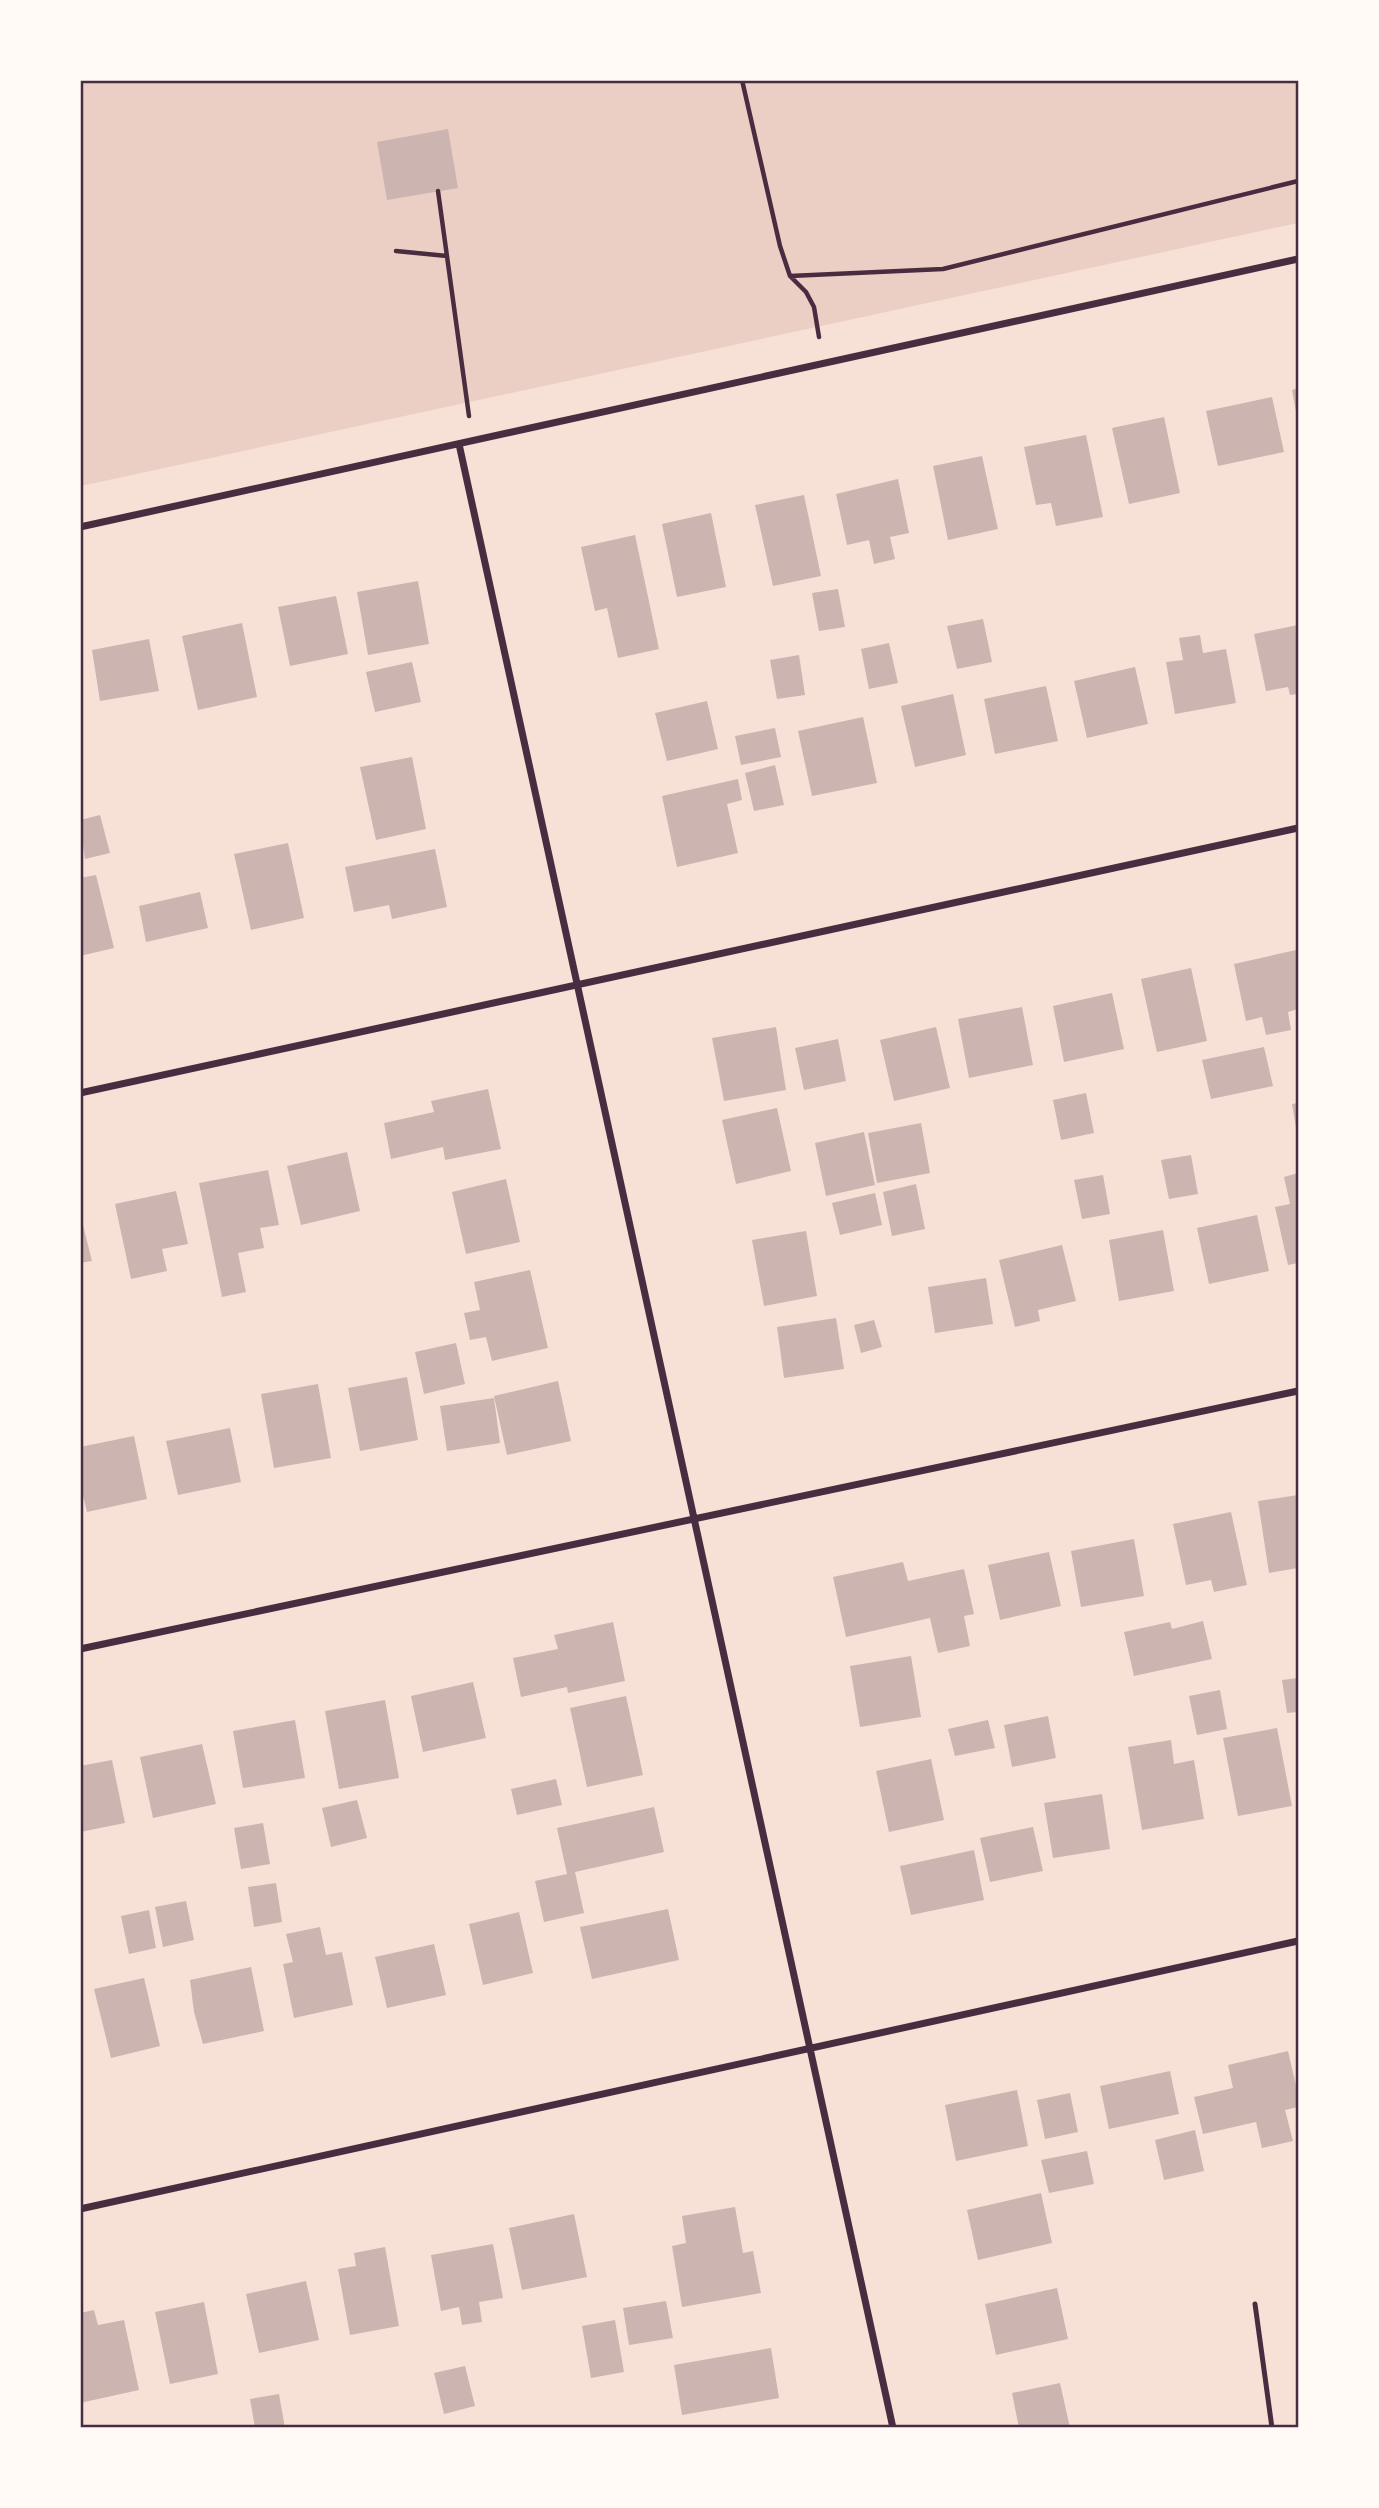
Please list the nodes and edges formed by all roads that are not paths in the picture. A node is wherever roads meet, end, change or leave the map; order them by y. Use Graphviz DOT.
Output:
graph roads {
  1 [pos="1298,259"];
  2 [pos="460,444"];
  3 [pos="80,527"];
  4 [pos="1298,828"];
  5 [pos="578,983"];
  6 [pos="80,1093"];
  7 [pos="1298,1391"];
  8 [pos="694,1520"];
  9 [pos="80,1649"];
  10 [pos="1298,1941"];
  11 [pos="810,2046"];
  12 [pos="80,2209"];
  13 [pos="1255,2304"];
  14 [pos="893,2427"];
  15 [pos="1272,2427"];
  1 -- 2 [label="street"];
  2 -- 3 [label="street"];
  2 -- 5 [label="street"];
  4 -- 5 [label="street"];
  5 -- 6 [label="street"];
  5 -- 8 [label="street"];
  7 -- 8 [label="street"];
  8 -- 9 [label="street"];
  8 -- 11 [label="street"];
  10 -- 11 [label="street"];
  11 -- 12 [label="street"];
  11 -- 14 [label="street"];
  13 -- 15 [label="lane"];
}
